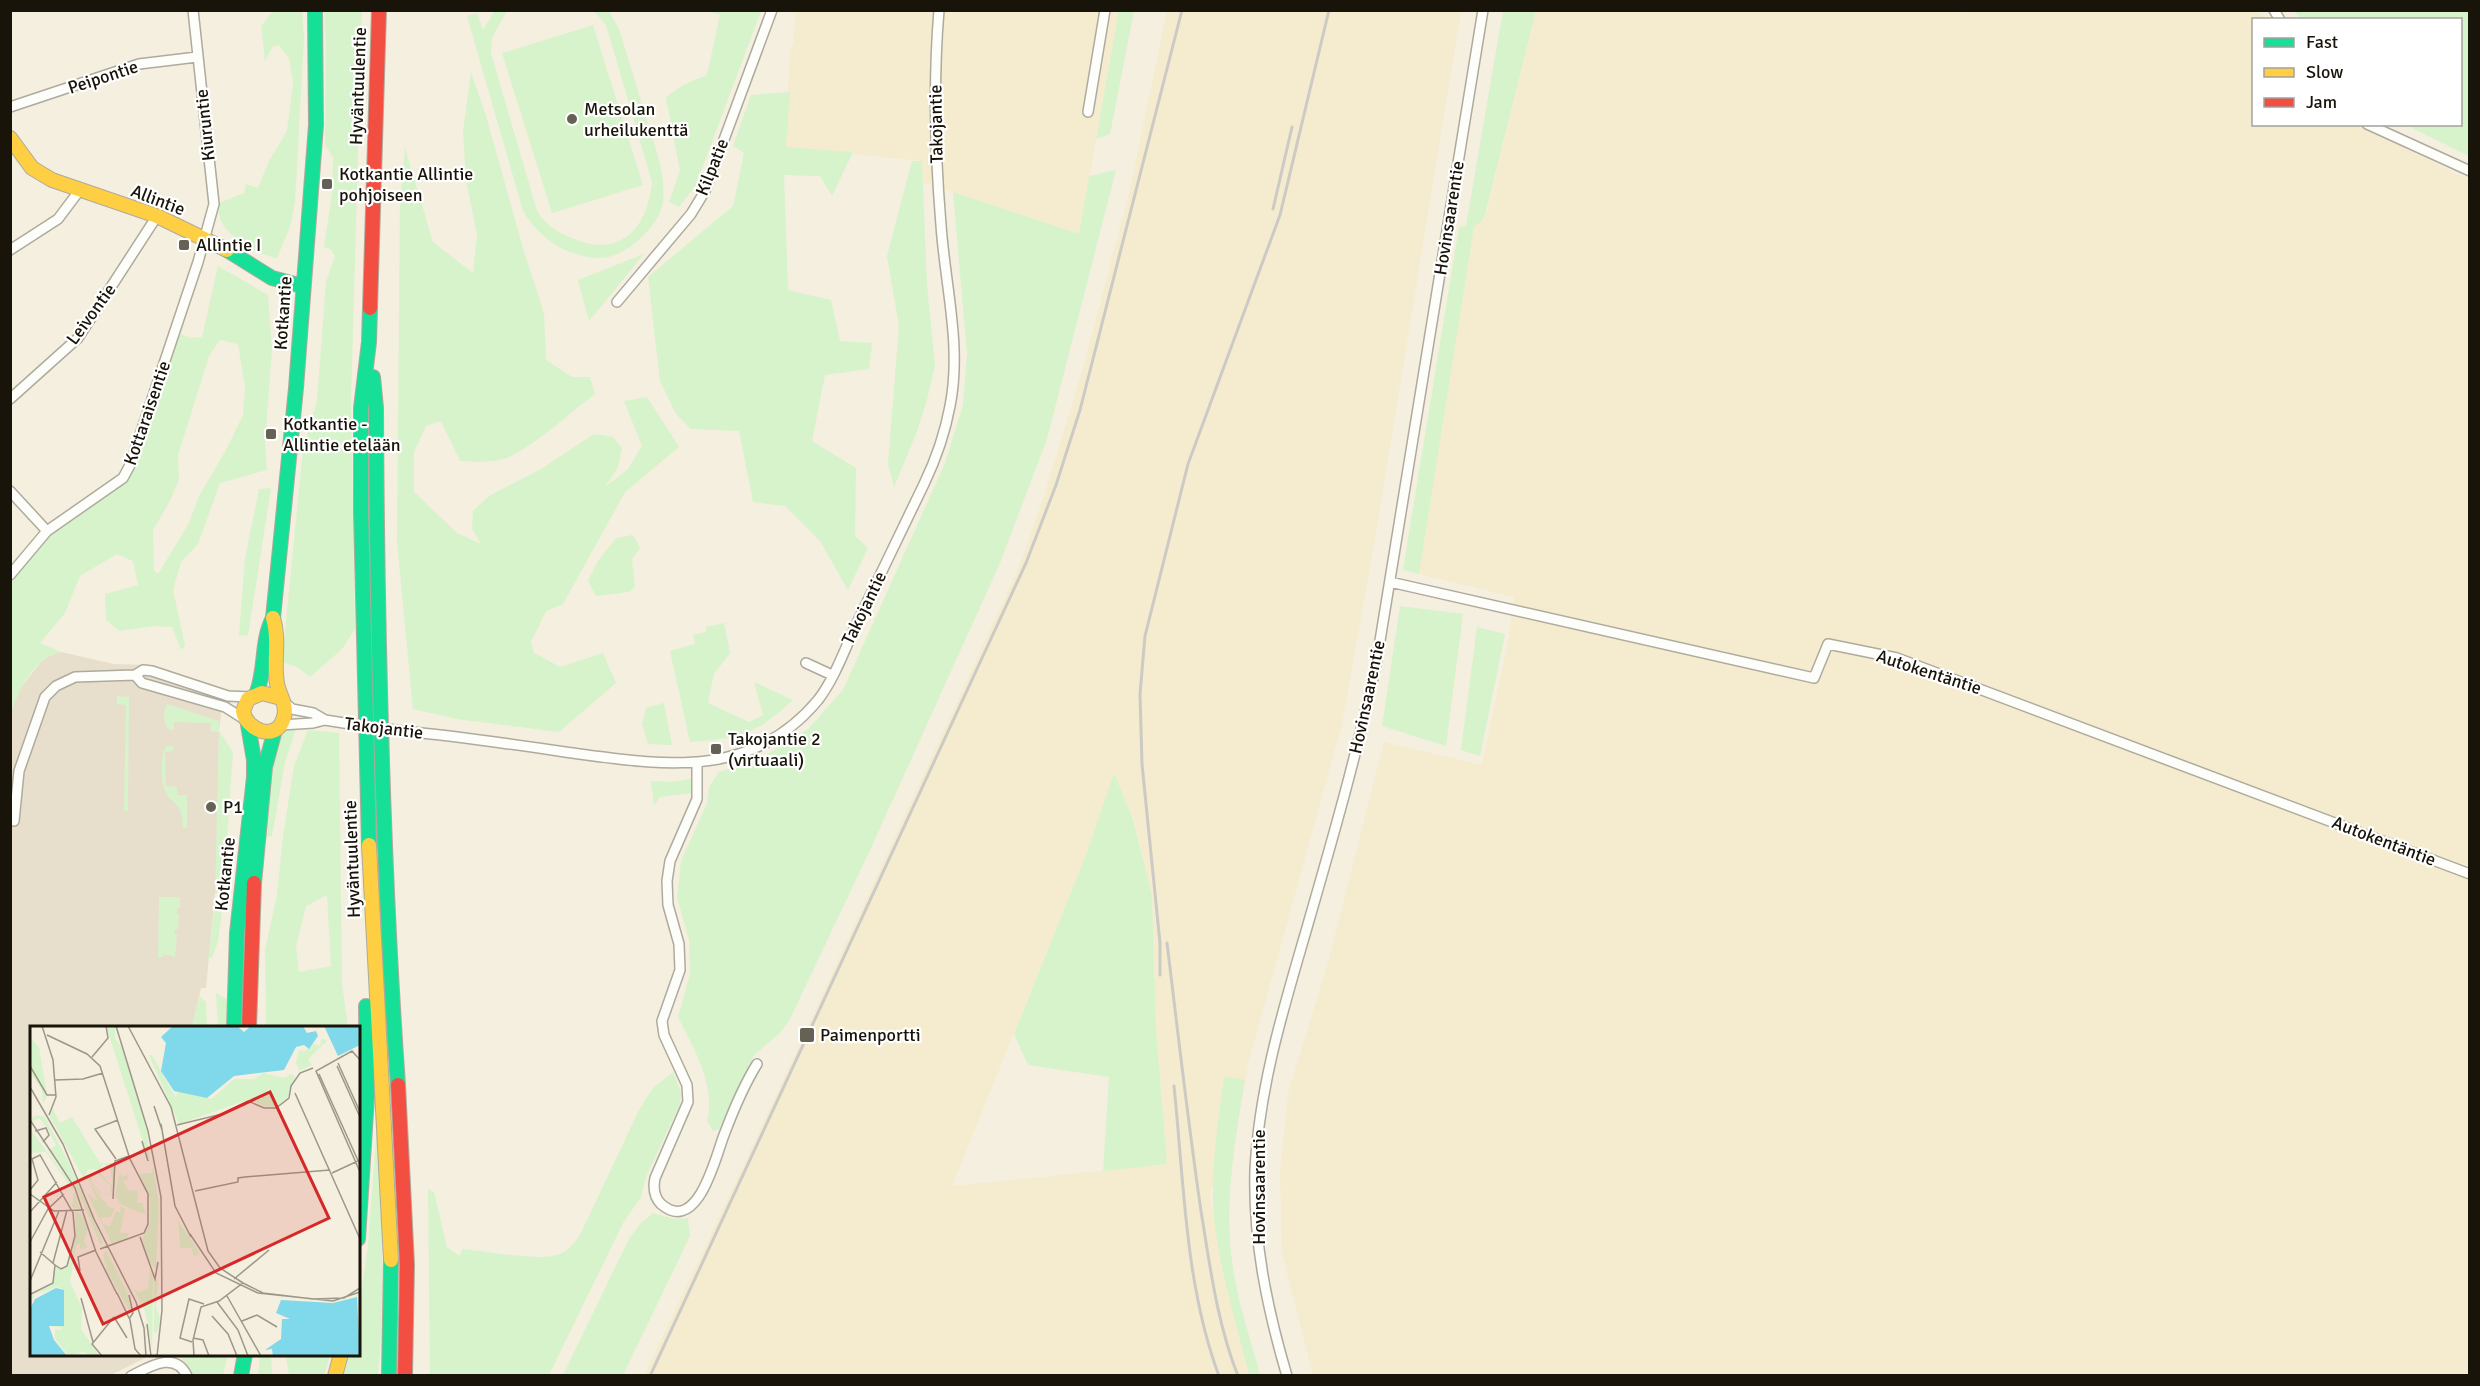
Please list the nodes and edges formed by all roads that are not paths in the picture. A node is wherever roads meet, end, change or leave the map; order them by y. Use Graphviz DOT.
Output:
graph roads {
  1 [pos="193,10"];
  2 [pos="315,10"];
  3 [pos="379,10"];
  4 [pos="772,10"];
  5 [pos="939,10"];
  6 [pos="1105,10"];
  7 [pos="1483,10"];
  8 [pos="197,57"];
  9 [pos="10,107"];
  10 [pos="1088,112"];
  11 [pos="2371,126"];
  12 [pos="10,138"];
  13 [pos="2469,171"];
  14 [pos="79,191"];
  15 [pos="157,216"];
  16 [pos="205,238"];
  17 [pos="10,250"];
  18 [pos="302,286"];
  19 [pos="617,302"];
  20 [pos="369,342"];
  21 [pos="10,399"];
  22 [pos="10,491"];
  23 [pos="47,531"];
  24 [pos="10,575"];
  25 [pos="1390,582"];
  26 [pos="273,618"];
  27 [pos="806,663"];
  28 [pos="135,675"];
  29 [pos="832,675"];
  30 [pos="253,694"];
  31 [pos="282,700"];
  32 [pos="325,720"];
  33 [pos="246,722"];
  34 [pos="278,727"];
  35 [pos="697,763"];
  36 [pos="14,821"];
  37 [pos="2469,874"];
  38 [pos="370,878"];
  39 [pos="234,1026"];
  40 [pos="249,1026"];
  41 [pos="757,1064"];
  42 [pos="360,1207"];
  43 [pos="405,1223"];
  44 [pos="245,1356"];
  45 [pos="253,1356"];
  46 [pos="340,1356"];
  47 [pos="133,1375"];
  48 [pos="187,1376"];
  49 [pos="241,1376"];
  50 [pos="251,1376"];
  51 [pos="335,1376"];
  52 [pos="390,1376"];
  53 [pos="405,1376"];
  54 [pos="417,1376"];
  55 [pos="1287,1376"];
  1 -- 8 [label="street, Kiuruntie"];
  2 -- 18 [label="main road, Kotkantie"];
  3 -- 20 [label="main road, Hyväntuulentie"];
  4 -- 19 [label="street, Kilpatie"];
  5 -- 29 [label="street, Takojantie"];
  6 -- 10 [label="street"];
  7 -- 25 [label="street, Hovinsaarentie"];
  8 -- 9 [label="street, Peipontie"];
  8 -- 16 [label="street, Kiuruntie"];
  11 -- 13 [label="street"];
  12 -- 14 [label="main road, Allintie"];
  14 -- 15 [label="main road, Allintie"];
  14 -- 17 [label="street"];
  15 -- 16 [label="main road, Allintie"];
  15 -- 21 [label="street, Leivontie"];
  16 -- 18 [label="main road, Allintie"];
  16 -- 23 [label="street, Kottaraisentie"];
  18 -- 26 [label="main road, Kotkantie"];
  20 -- 38 [label="main road, Hyväntuulentie"];
  20 -- 43 [label="main road, Hyväntuulentie"];
  22 -- 23 [label="street"];
  23 -- 24 [label="street, Kottaraisentie"];
  25 -- 37 [label="street, Autokentäntie"];
  25 -- 55 [label="street, Hovinsaarentie"];
  26 -- 30 [label="main road, Kotkantie"];
  26 -- 31 [label="main road, Kotkantie"];
  27 -- 29 [label="street"];
  28 -- 30 [label="street"];
  28 -- 33 [label="street"];
  28 -- 36 [label="street"];
  29 -- 35 [label="street, Takojantie"];
  30 -- 31 [label="main road"];
  30 -- 33 [label="main road"];
  31 -- 32 [label="street, Takojantie"];
  31 -- 34 [label="main road"];
  32 -- 34 [label="street, Takojantie"];
  32 -- 35 [label="street, Takojantie, bridge"];
  33 -- 34 [label="main road"];
  33 -- 39 [label="main road, Kotkantie"];
  34 -- 40 [label="main road, Kotkantie"];
  35 -- 41 [label="street"];
  38 -- 42 [label="main road"];
  38 -- 52 [label="main road, Hyväntuulentie"];
  43 -- 53 [label="main road, Hyväntuulentie"];
  43 -- 54 [label="main road"];
  44 -- 49 [label="main road"];
  45 -- 50 [label="main road"];
  46 -- 51 [label="main road"];
  47 -- 48 [label="street"];
}
